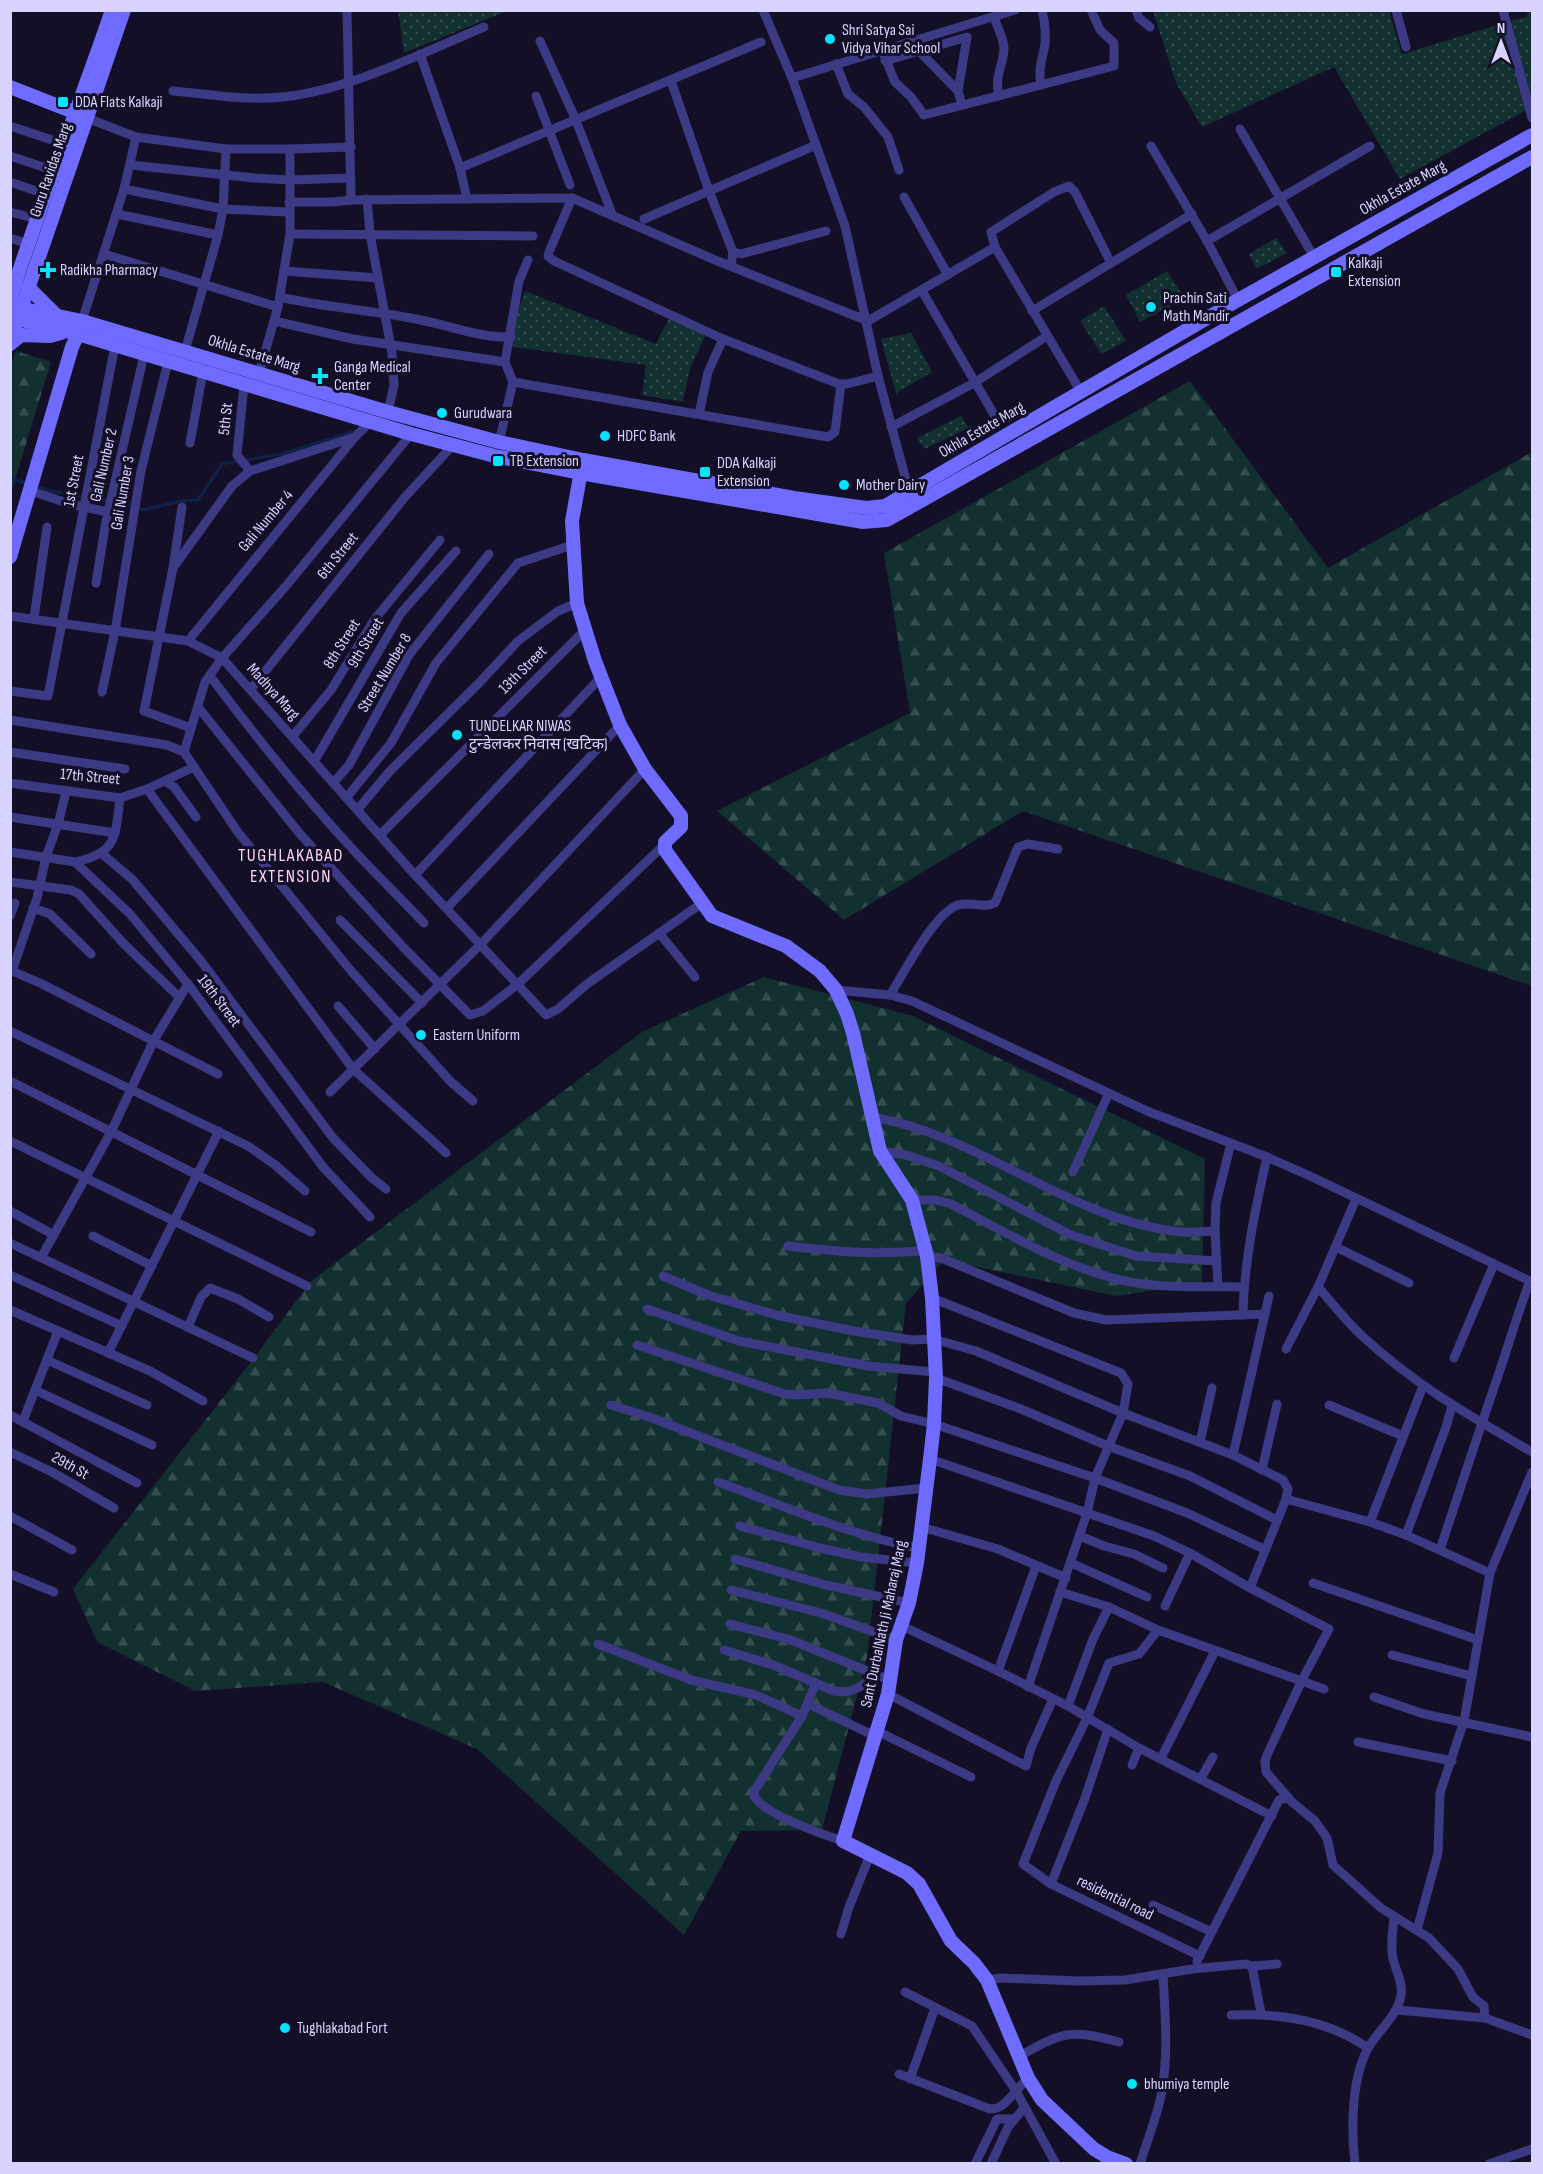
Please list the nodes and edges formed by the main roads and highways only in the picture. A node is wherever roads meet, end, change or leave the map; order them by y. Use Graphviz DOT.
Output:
graph roads {
  1 [pos="112,10"];
  2 [pos="124,10"];
  3 [pos="10,87"];
  4 [pos="82,116"];
  5 [pos="1533,135"];
  6 [pos="1533,157"];
  7 [pos="15,270"];
  8 [pos="28,287"];
  9 [pos="14,310"];
  10 [pos="55,314"];
  11 [pos="80,328"];
  12 [pos="63,332"];
  13 [pos="10,342"];
  14 [pos="582,467"];
  15 [pos="911,498"];
  16 [pos="10,557"];
  17 [pos="1126,2163"];
  1 -- 4 [label="main road, Guru Ravidas Marg"];
  2 -- 4 [label="main road, Guru Ravidas Marg"];
  3 -- 4 [label="main road"];
  4 -- 7 [label="main road, Guru Ravidas Marg"];
  4 -- 8 [label="main road, Guru Ravidas Marg"];
  5 -- 15 [label="main road, Okhla Estate Marg"];
  6 -- 15 [label="main road, Okhla Estate Marg"];
  7 -- 9 [label="main road, Guru Ravidas Marg"];
  8 -- 9 [label="main road, Guru Ravidas Marg"];
  8 -- 10 [label="main road"];
  9 -- 10 [label="main road, Okhla Estate Marg"];
  9 -- 12 [label="main road, Okhla Estate Marg"];
  9 -- 13 [label="main road, Guru Ravidas Marg"];
  10 -- 11 [label="main road, Okhla Estate Marg"];
  11 -- 12 [label="main road, Okhla Estate Marg"];
  11 -- 14 [label="main road, Okhla Estate Marg"];
  11 -- 14 [label="main road, Okhla Estate Marg"];
  11 -- 16 [label="main road"];
  12 -- 13 [label="main road"];
  14 -- 15 [label="main road, Okhla Estate Marg"];
  14 -- 17 [label="main road, Sant DurbalNath Ji Maharaj Marg"];
}
